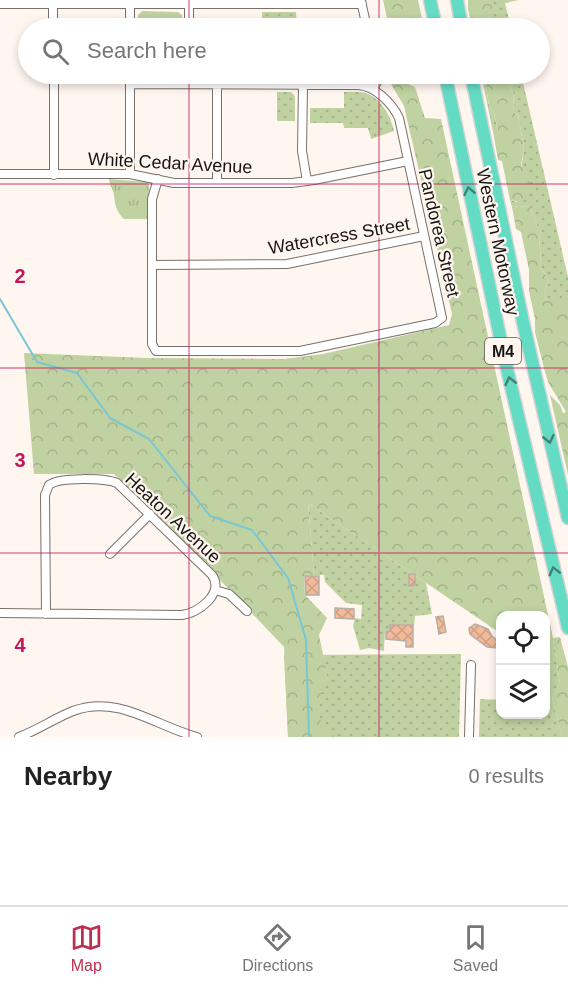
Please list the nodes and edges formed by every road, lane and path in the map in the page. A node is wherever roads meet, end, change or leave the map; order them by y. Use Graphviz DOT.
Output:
graph roads {
  1 [pos="430,0"];
  2 [pos="457,0"];
  3 [pos="53,2"];
  4 [pos="162,2"];
  5 [pos="362,2"];
  6 [pos="0,4"];
  7 [pos="130,4"];
  8 [pos="189,4"];
  9 [pos="53,18"];
  10 [pos="130,18"];
  11 [pos="189,18"];
  12 [pos="365,18"];
  13 [pos="434,18"];
  14 [pos="460,18"];
  15 [pos="54,84"];
  16 [pos="130,84"];
  17 [pos="189,84"];
  18 [pos="376,84"];
  19 [pos="447,84"];
  20 [pos="473,84"];
  21 [pos="217,85"];
  22 [pos="303,85"];
  23 [pos="373,89"];
  24 [pos="408,161"];
  25 [pos="0,174"];
  26 [pos="130,174"];
  27 [pos="54,175"];
  28 [pos="158,179"];
  29 [pos="307,181"];
  30 [pos="217,183"];
  31 [pos="424,236"];
  32 [pos="152,265"];
  33 [pos="150,514"];
  34 [pos="568,518"];
  35 [pos="110,554"];
  36 [pos="215,590"];
  37 [pos="247,611"];
  38 [pos="0,613"];
  39 [pos="46,614"];
  40 [pos="568,628"];
  41 [pos="471,664"];
  42 [pos="19,737"];
  43 [pos="197,737"];
  44 [pos="469,737"];
  1 -- 13 [label="highway"];
  2 -- 14 [label="highway"];
  3 -- 6 [label="street"];
  3 -- 7 [label="street"];
  3 -- 9 [label="street"];
  4 -- 7 [label="street"];
  4 -- 8 [label="street"];
  5 -- 8 [label="street"];
  5 -- 12 [label="street"];
  7 -- 10 [label="street"];
  8 -- 11 [label="street"];
  15 -- 27 [label="street"];
  16 -- 17 [label="street"];
  16 -- 26 [label="street"];
  17 -- 21 [label="street"];
  18 -- 23 [label="street"];
  40 -- 19 [label="highway, Western Motorway / M4, one-way"];
  20 -- 34 [label="highway, Western Motorway / M4, one-way"];
  21 -- 22 [label="street"];
  21 -- 30 [label="street"];
  22 -- 23 [label="street"];
  22 -- 29 [label="street"];
  23 -- 24 [label="street, Pandorea Street"];
  24 -- 29 [label="street, White Cedar Avenue"];
  24 -- 31 [label="street, Pandorea Street"];
  25 -- 27 [label="street, White Cedar Avenue"];
  26 -- 27 [label="street, White Cedar Avenue"];
  26 -- 28 [label="street, White Cedar Avenue"];
  28 -- 30 [label="street, White Cedar Avenue"];
  28 -- 32 [label="street, Pandorea Street"];
  29 -- 30 [label="street, White Cedar Avenue"];
  31 -- 32 [label="street, Watercress Street"];
  31 -- 32 [label="street, Pandorea Street"];
  33 -- 35 [label="street"];
  33 -- 36 [label="street, Heaton Avenue"];
  33 -- 39 [label="street, Heaton Avenue"];
  36 -- 37 [label="street, Heaton Avenue"];
  36 -- 39 [label="street, Heaton Avenue"];
  38 -- 39 [label="street, Heaton Avenue"];
  41 -- 44 [label="street"];
  42 -- 43 [label="street"];
}
